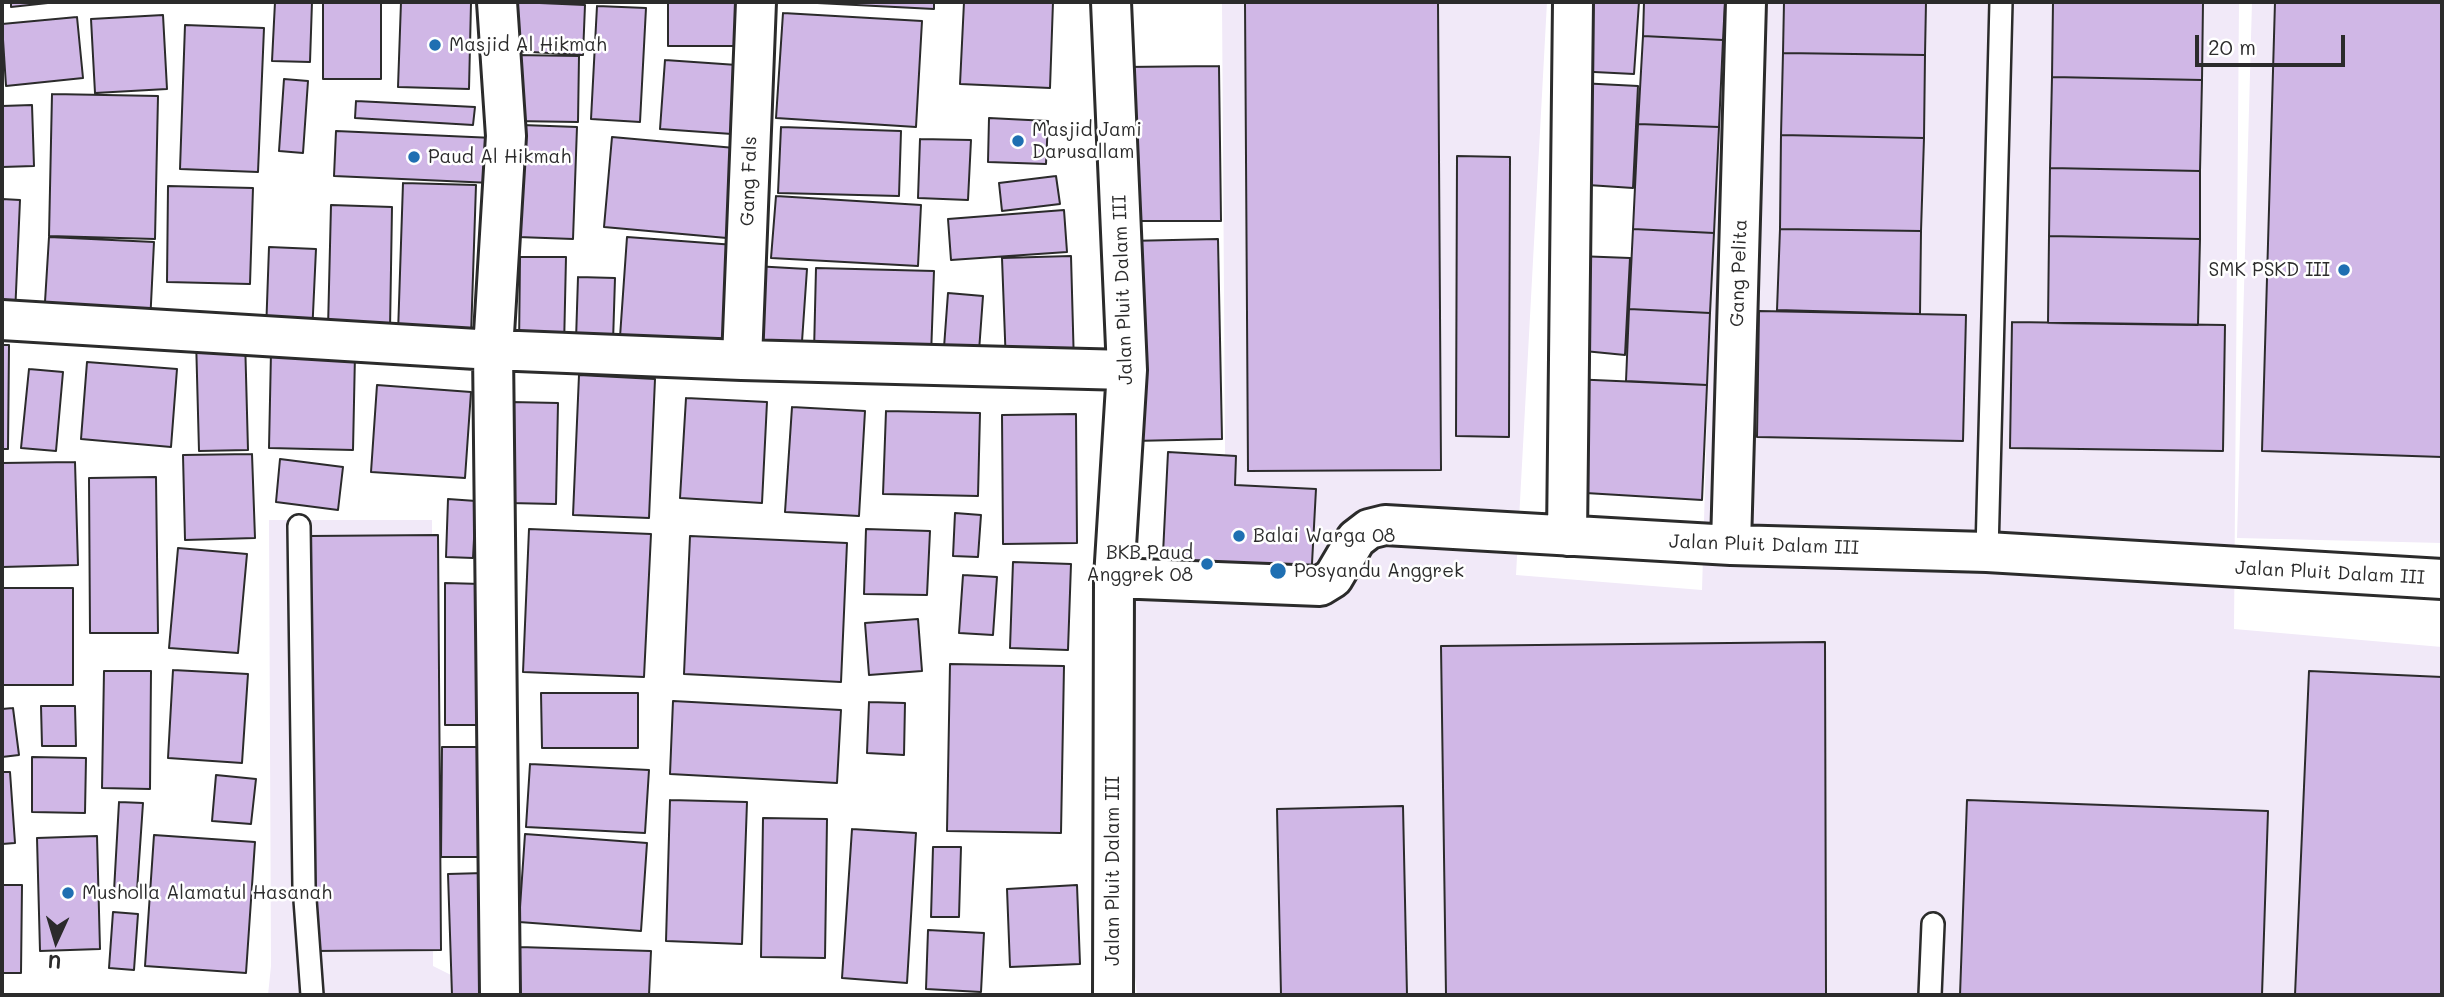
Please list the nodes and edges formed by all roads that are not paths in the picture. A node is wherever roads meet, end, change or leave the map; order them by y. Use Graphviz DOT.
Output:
graph roads {
  1 [pos="497,2"];
  2 [pos="756,2"];
  3 [pos="1111,2"];
  4 [pos="1573,2"];
  5 [pos="1746,2"];
  6 [pos="2001,2"];
  7 [pos="2,320"];
  8 [pos="493,350"];
  9 [pos="742,360"];
  10 [pos="1128,370"];
  11 [pos="299,526"];
  12 [pos="1567,536"];
  13 [pos="1731,545"];
  14 [pos="1987,552"];
  15 [pos="1114,579"];
  16 [pos="2442,579"];
  17 [pos="1933,924"];
  18 [pos="312,995"];
  19 [pos="500,995"];
  20 [pos="1113,995"];
  21 [pos="1930,995"];
  1 -- 8 [label="street"];
  2 -- 9 [label="street, Gang Fals"];
  3 -- 10 [label="street, Jalan Pluit Dalam III"];
  4 -- 12 [label="street"];
  5 -- 13 [label="street, Gang Pelita"];
  6 -- 14 [label="lane"];
  7 -- 8 [label="street"];
  8 -- 9 [label="street"];
  8 -- 19 [label="street"];
  9 -- 10 [label="street"];
  10 -- 15 [label="street, Jalan Pluit Dalam III"];
  11 -- 18 [label="lane"];
  12 -- 13 [label="street, Jalan Pluit Dalam III"];
  12 -- 15 [label="street, Jalan Pluit Dalam III"];
  13 -- 14 [label="street, Jalan Pluit Dalam III"];
  14 -- 16 [label="street, Jalan Pluit Dalam III"];
  15 -- 20 [label="street, Jalan Pluit Dalam III"];
  17 -- 21 [label="lane"];
}
